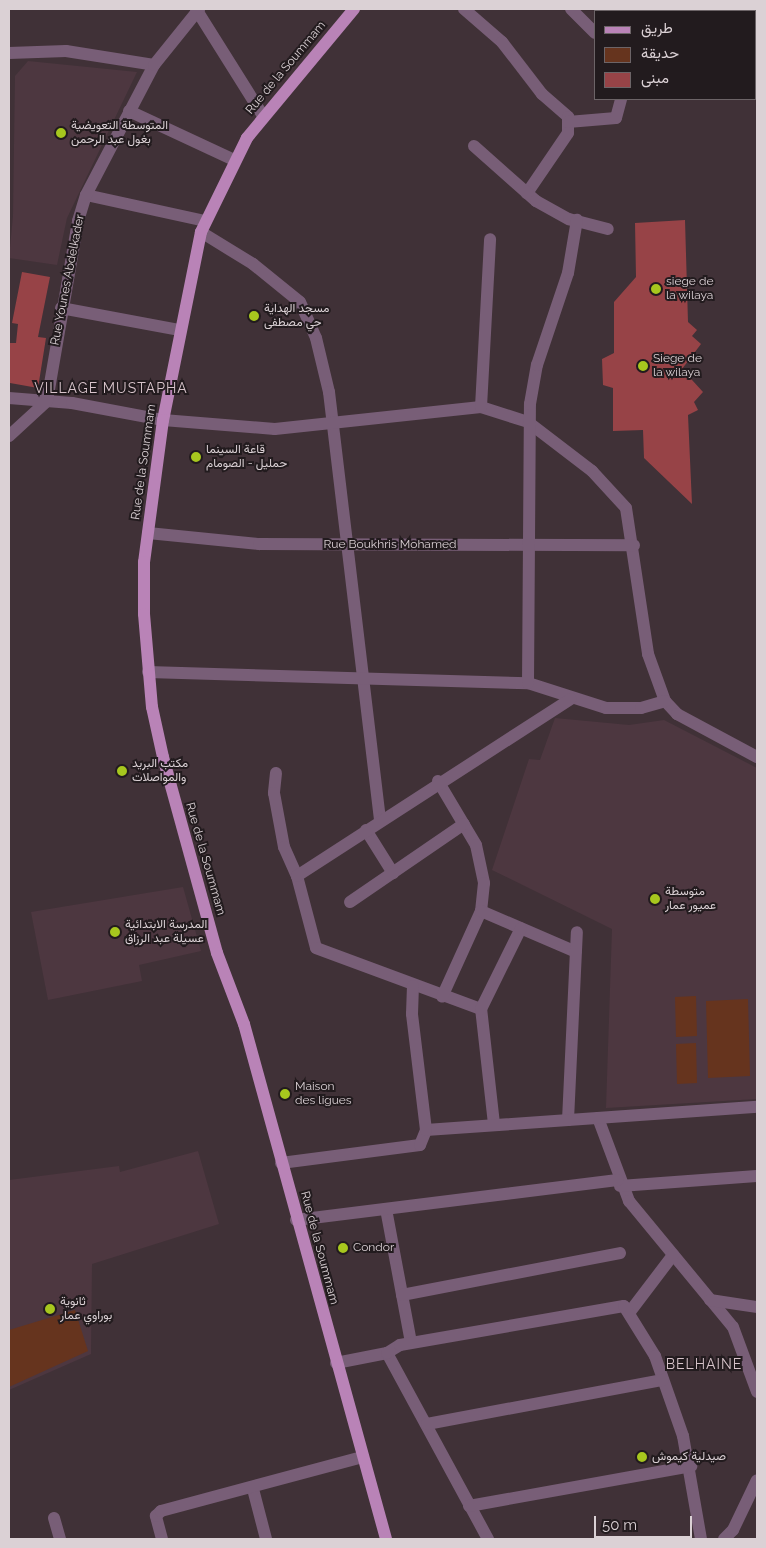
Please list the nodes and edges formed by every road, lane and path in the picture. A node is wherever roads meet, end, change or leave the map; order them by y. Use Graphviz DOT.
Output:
graph roads {
  1 [pos="354,9"];
  2 [pos="464,9"];
  3 [pos="570,9"];
  4 [pos="198,10"];
  5 [pos="594,32"];
  6 [pos="9,53"];
  7 [pos="154,65"];
  8 [pos="621,100"];
  9 [pos="129,111"];
  10 [pos="263,116"];
  11 [pos="568,122"];
  12 [pos="474,146"];
  13 [pos="234,160"];
  14 [pos="527,193"];
  15 [pos="86,195"];
  16 [pos="577,220"];
  17 [pos="203,226"];
  18 [pos="608,229"];
  19 [pos="490,239"];
  20 [pos="61,308"];
  21 [pos="180,330"];
  22 [pos="9,398"];
  23 [pos="47,401"];
  24 [pos="481,407"];
  25 [pos="163,420"];
  26 [pos="528,422"];
  27 [pos="332,426"];
  28 [pos="9,436"];
  29 [pos="148,533"];
  30 [pos="348,545"];
  31 [pos="527,545"];
  32 [pos="634,545"];
  33 [pos="148,672"];
  34 [pos="363,678"];
  35 [pos="528,683"];
  36 [pos="571,699"];
  37 [pos="665,701"];
  38 [pos="757,757"];
  39 [pos="276,773"];
  40 [pos="438,781"];
  41 [pos="380,820"];
  42 [pos="464,824"];
  43 [pos="366,830"];
  44 [pos="393,873"];
  45 [pos="297,876"];
  46 [pos="350,902"];
  47 [pos="480,911"];
  48 [pos="521,928"];
  49 [pos="577,932"];
  50 [pos="576,952"];
  51 [pos="413,986"];
  52 [pos="442,997"];
  53 [pos="481,1009"];
  54 [pos="757,1107"];
  55 [pos="598,1118"];
  56 [pos="568,1120"];
  57 [pos="494,1124"];
  58 [pos="426,1130"];
  59 [pos="281,1163"];
  60 [pos="757,1176"];
  61 [pos="620,1183"];
  62 [pos="386,1208"];
  63 [pos="296,1220"];
  64 [pos="620,1253"];
  65 [pos="673,1255"];
  66 [pos="402,1295"];
  67 [pos="710,1300"];
  68 [pos="757,1308"];
  69 [pos="629,1313"];
  70 [pos="411,1343"];
  71 [pos="387,1353"];
  72 [pos="336,1362"];
  73 [pos="663,1380"];
  74 [pos="757,1392"];
  75 [pos="427,1424"];
  76 [pos="363,1457"];
  77 [pos="691,1466"];
  78 [pos="757,1480"];
  79 [pos="253,1489"];
  80 [pos="470,1506"];
  81 [pos="54,1518"];
  82 [pos="60,1539"];
  83 [pos="162,1539"];
  84 [pos="266,1539"];
  85 [pos="386,1539"];
  86 [pos="488,1539"];
  87 [pos="701,1539"];
  88 [pos="724,1539"];
  1 -- 10 [label="main road, Rue de la Soummam"];
  2 -- 11 [label="street"];
  3 -- 5 [label="street"];
  4 -- 7 [label="street, Rue Younes Abdelkader"];
  4 -- 10 [label="street"];
  6 -- 7 [label="street"];
  7 -- 9 [label="street, Rue Younes Abdelkader"];
  8 -- 11 [label="street"];
  9 -- 13 [label="street"];
  9 -- 15 [label="street, Rue Younes Abdelkader"];
  10 -- 13 [label="main road, Rue de la Soummam"];
  11 -- 14 [label="street"];
  12 -- 14 [label="street"];
  13 -- 17 [label="main road, Rue de la Soummam"];
  14 -- 16 [label="street"];
  15 -- 17 [label="street"];
  15 -- 20 [label="street, Rue Younes Abdelkader"];
  16 -- 18 [label="street"];
  16 -- 26 [label="street"];
  17 -- 21 [label="main road, Rue de la Soummam"];
  17 -- 27 [label="street"];
  19 -- 24 [label="street"];
  20 -- 21 [label="street"];
  20 -- 23 [label="street, Rue Younes Abdelkader"];
  21 -- 25 [label="main road, Rue de la Soummam"];
  22 -- 23 [label="street"];
  23 -- 25 [label="street"];
  23 -- 28 [label="street"];
  24 -- 26 [label="street"];
  24 -- 27 [label="street"];
  25 -- 27 [label="street"];
  25 -- 29 [label="main road, Rue de la Soummam"];
  26 -- 31 [label="street"];
  26 -- 32 [label="street"];
  27 -- 30 [label="street"];
  29 -- 30 [label="street, Rue Boukhris Mohamed"];
  29 -- 33 [label="main road, Rue de la Soummam"];
  30 -- 31 [label="street, Rue Boukhris Mohamed"];
  30 -- 34 [label="street"];
  31 -- 32 [label="street, Rue Boukhris Mohamed"];
  31 -- 35 [label="street"];
  32 -- 37 [label="street"];
  33 -- 34 [label="street"];
  33 -- 59 [label="main road, Rue de la Soummam"];
  34 -- 35 [label="street"];
  34 -- 41 [label="street"];
  35 -- 36 [label="street"];
  36 -- 37 [label="street"];
  36 -- 40 [label="street"];
  37 -- 38 [label="street"];
  39 -- 45 [label="street"];
  40 -- 41 [label="street"];
  40 -- 42 [label="street"];
  41 -- 43 [label="street"];
  42 -- 44 [label="street"];
  42 -- 47 [label="street"];
  43 -- 44 [label="street"];
  43 -- 45 [label="street"];
  44 -- 46 [label="street"];
  45 -- 51 [label="street"];
  47 -- 48 [label="street"];
  47 -- 52 [label="street"];
  48 -- 50 [label="street"];
  48 -- 53 [label="street"];
  49 -- 50 [label="street"];
  50 -- 56 [label="street"];
  51 -- 52 [label="street"];
  51 -- 58 [label="street"];
  52 -- 53 [label="street"];
  53 -- 57 [label="street"];
  54 -- 55 [label="street"];
  55 -- 56 [label="street"];
  55 -- 61 [label="street"];
  56 -- 57 [label="street"];
  57 -- 58 [label="street"];
  58 -- 59 [label="street"];
  59 -- 63 [label="main road, Rue de la Soummam"];
  60 -- 61 [label="street"];
  61 -- 62 [label="street"];
  61 -- 65 [label="street"];
  62 -- 63 [label="street"];
  62 -- 66 [label="street"];
  63 -- 72 [label="main road, Rue de la Soummam"];
  64 -- 66 [label="street"];
  65 -- 67 [label="street"];
  65 -- 69 [label="street"];
  66 -- 70 [label="street"];
  67 -- 68 [label="street"];
  67 -- 74 [label="street"];
  69 -- 70 [label="street"];
  69 -- 73 [label="street"];
  70 -- 71 [label="street"];
  71 -- 72 [label="street"];
  71 -- 75 [label="street"];
  72 -- 76 [label="main road, Rue de la Soummam"];
  73 -- 75 [label="street"];
  73 -- 77 [label="street"];
  75 -- 80 [label="street"];
  76 -- 79 [label="street"];
  76 -- 85 [label="main road, Rue de la Soummam"];
  77 -- 80 [label="street"];
  77 -- 87 [label="street"];
  78 -- 88 [label="street"];
  79 -- 83 [label="street"];
  79 -- 84 [label="street"];
  80 -- 86 [label="street"];
  81 -- 82 [label="street"];
}
